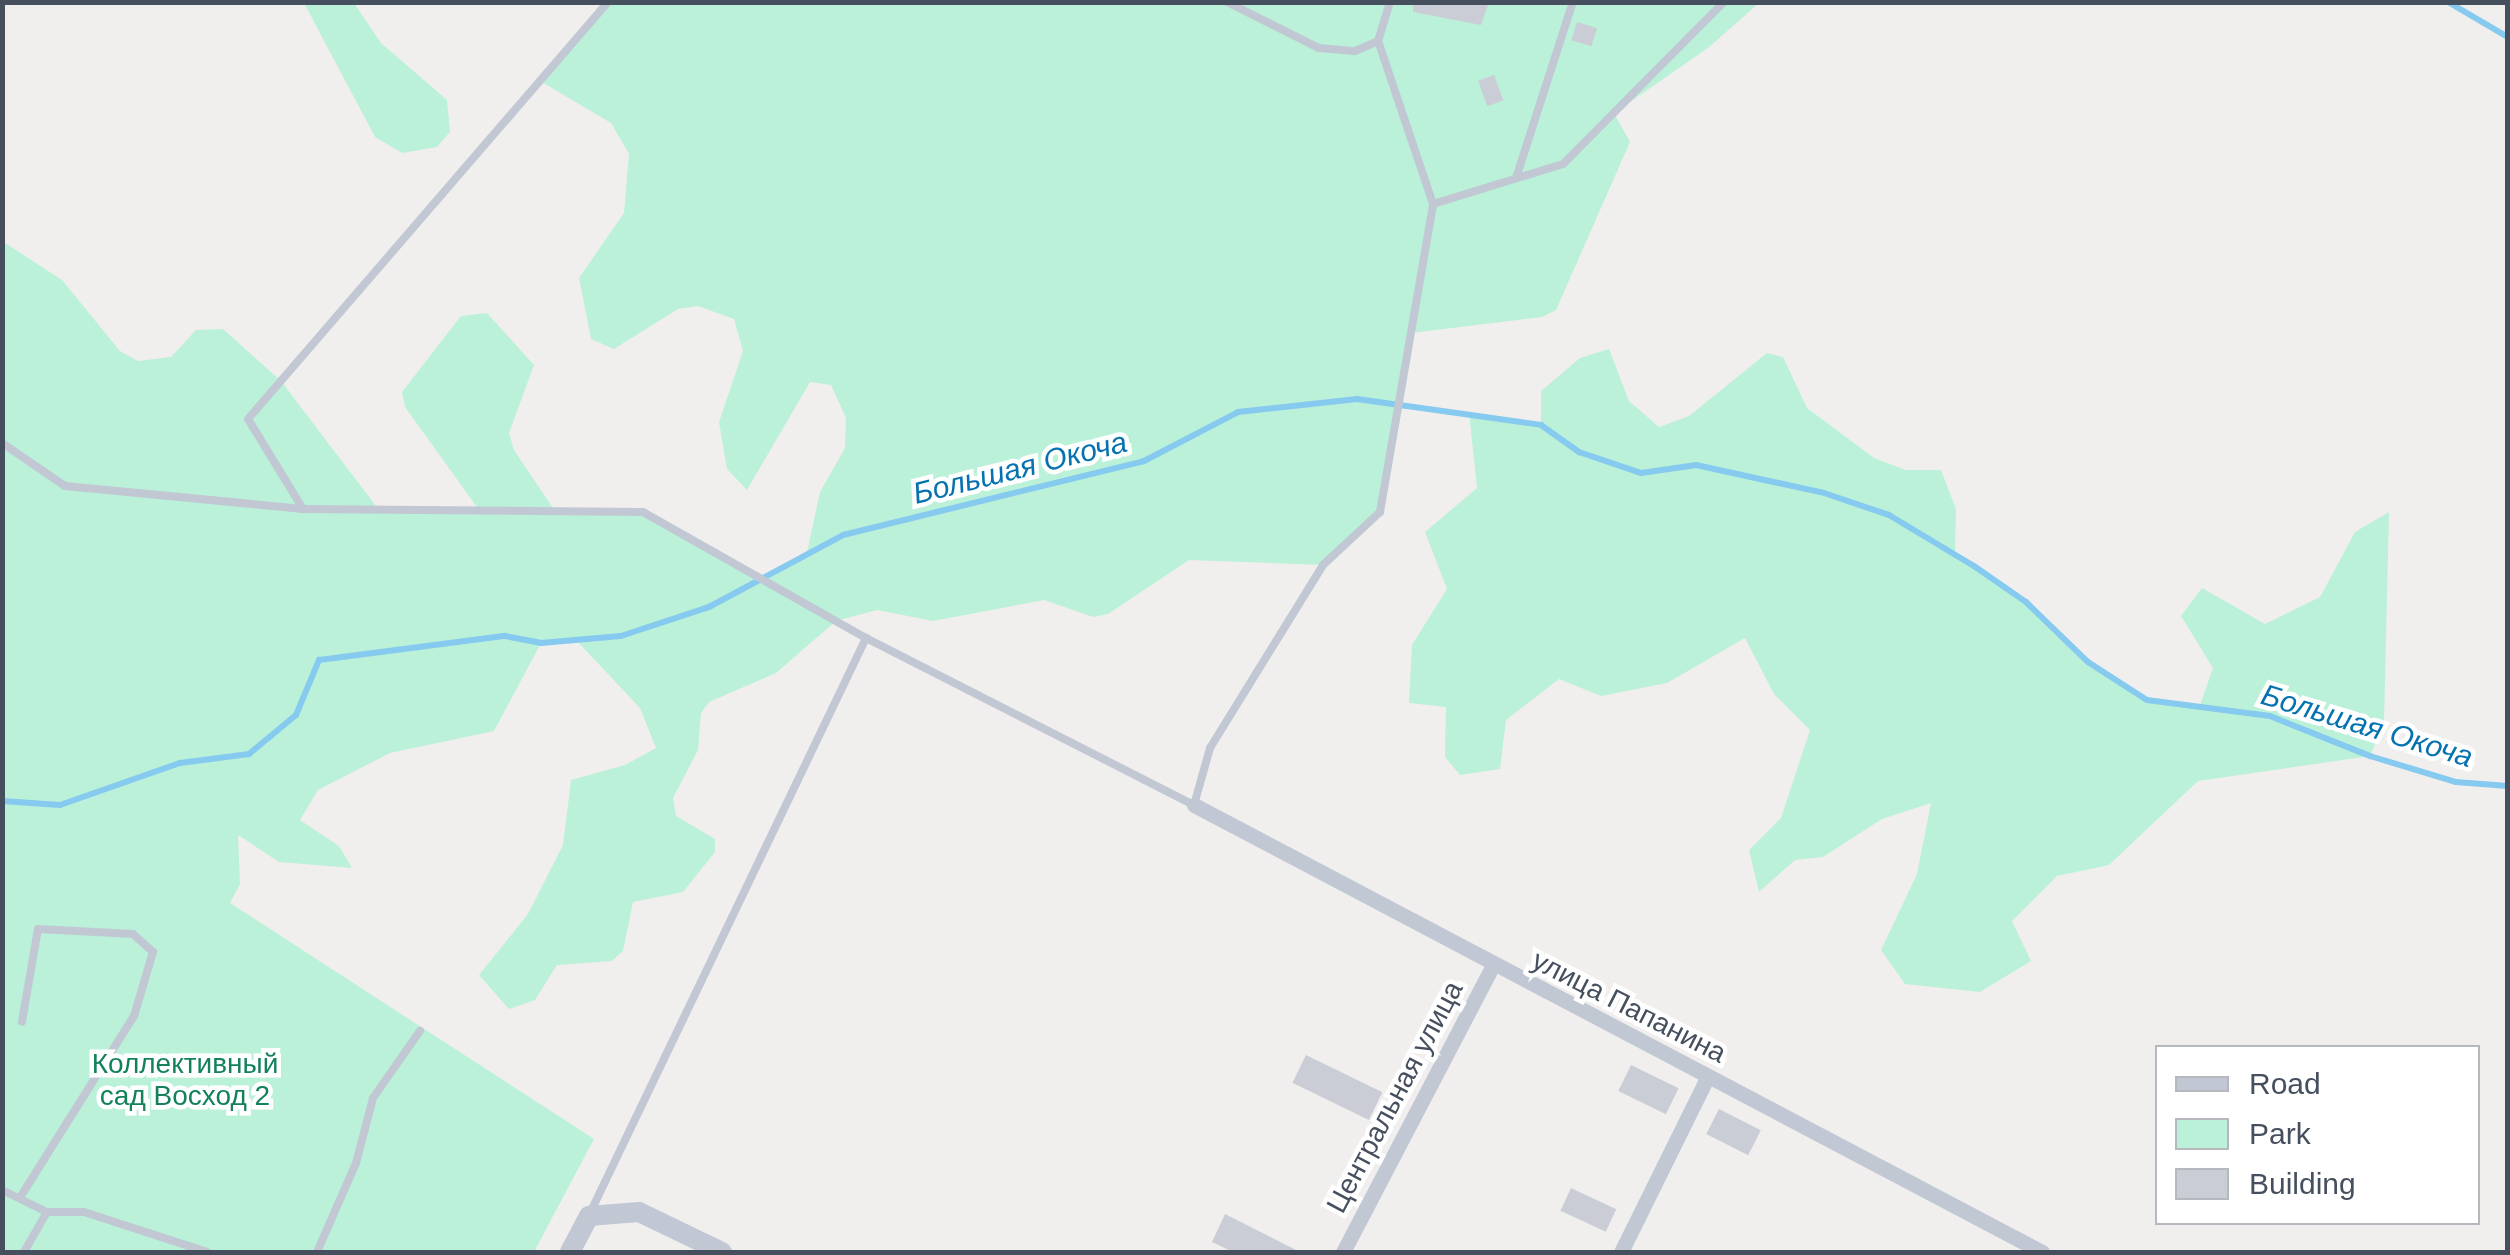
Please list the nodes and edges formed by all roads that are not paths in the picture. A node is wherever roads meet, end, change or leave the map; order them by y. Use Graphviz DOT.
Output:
graph roads {
  1 [pos="608,2"];
  2 [pos="1227,2"];
  3 [pos="1390,2"];
  4 [pos="1573,2"];
  5 [pos="1724,2"];
  6 [pos="1378,41"];
  7 [pos="1516,178"];
  8 [pos="1433,204"];
  9 [pos="2,442"];
  10 [pos="303,510"];
  11 [pos="866,638"];
  12 [pos="1194,805"];
  13 [pos="1493,965"];
  14 [pos="22,1022"];
  15 [pos="420,1031"];
  16 [pos="1708,1076"];
  17 [pos="2,1190"];
  18 [pos="21,1196"];
  19 [pos="47,1212"];
  20 [pos="589,1216"];
  21 [pos="24,1252"];
  22 [pos="207,1252"];
  23 [pos="317,1252"];
  24 [pos="570,1252"];
  25 [pos="722,1252"];
  26 [pos="1342,1252"];
  27 [pos="1621,1252"];
  28 [pos="2042,1252"];
  1 -- 10 [label="lane"];
  2 -- 6 [label="lane"];
  3 -- 6 [label="lane"];
  4 -- 7 [label="lane"];
  5 -- 7 [label="lane"];
  6 -- 8 [label="lane"];
  7 -- 8 [label="lane"];
  8 -- 12 [label="lane"];
  9 -- 10 [label="lane"];
  10 -- 11 [label="lane"];
  11 -- 12 [label="lane"];
  11 -- 20 [label="lane"];
  12 -- 13 [label="street, улица Папанина"];
  13 -- 16 [label="street, улица Папанина"];
  13 -- 26 [label="street, Центральная улица"];
  14 -- 18 [label="lane"];
  15 -- 23 [label="lane"];
  16 -- 27 [label="street"];
  16 -- 28 [label="street, улица Папанина"];
  17 -- 18 [label="lane"];
  18 -- 19 [label="lane"];
  19 -- 21 [label="lane"];
  19 -- 22 [label="lane"];
  20 -- 24 [label="street"];
  20 -- 25 [label="street"];
}
